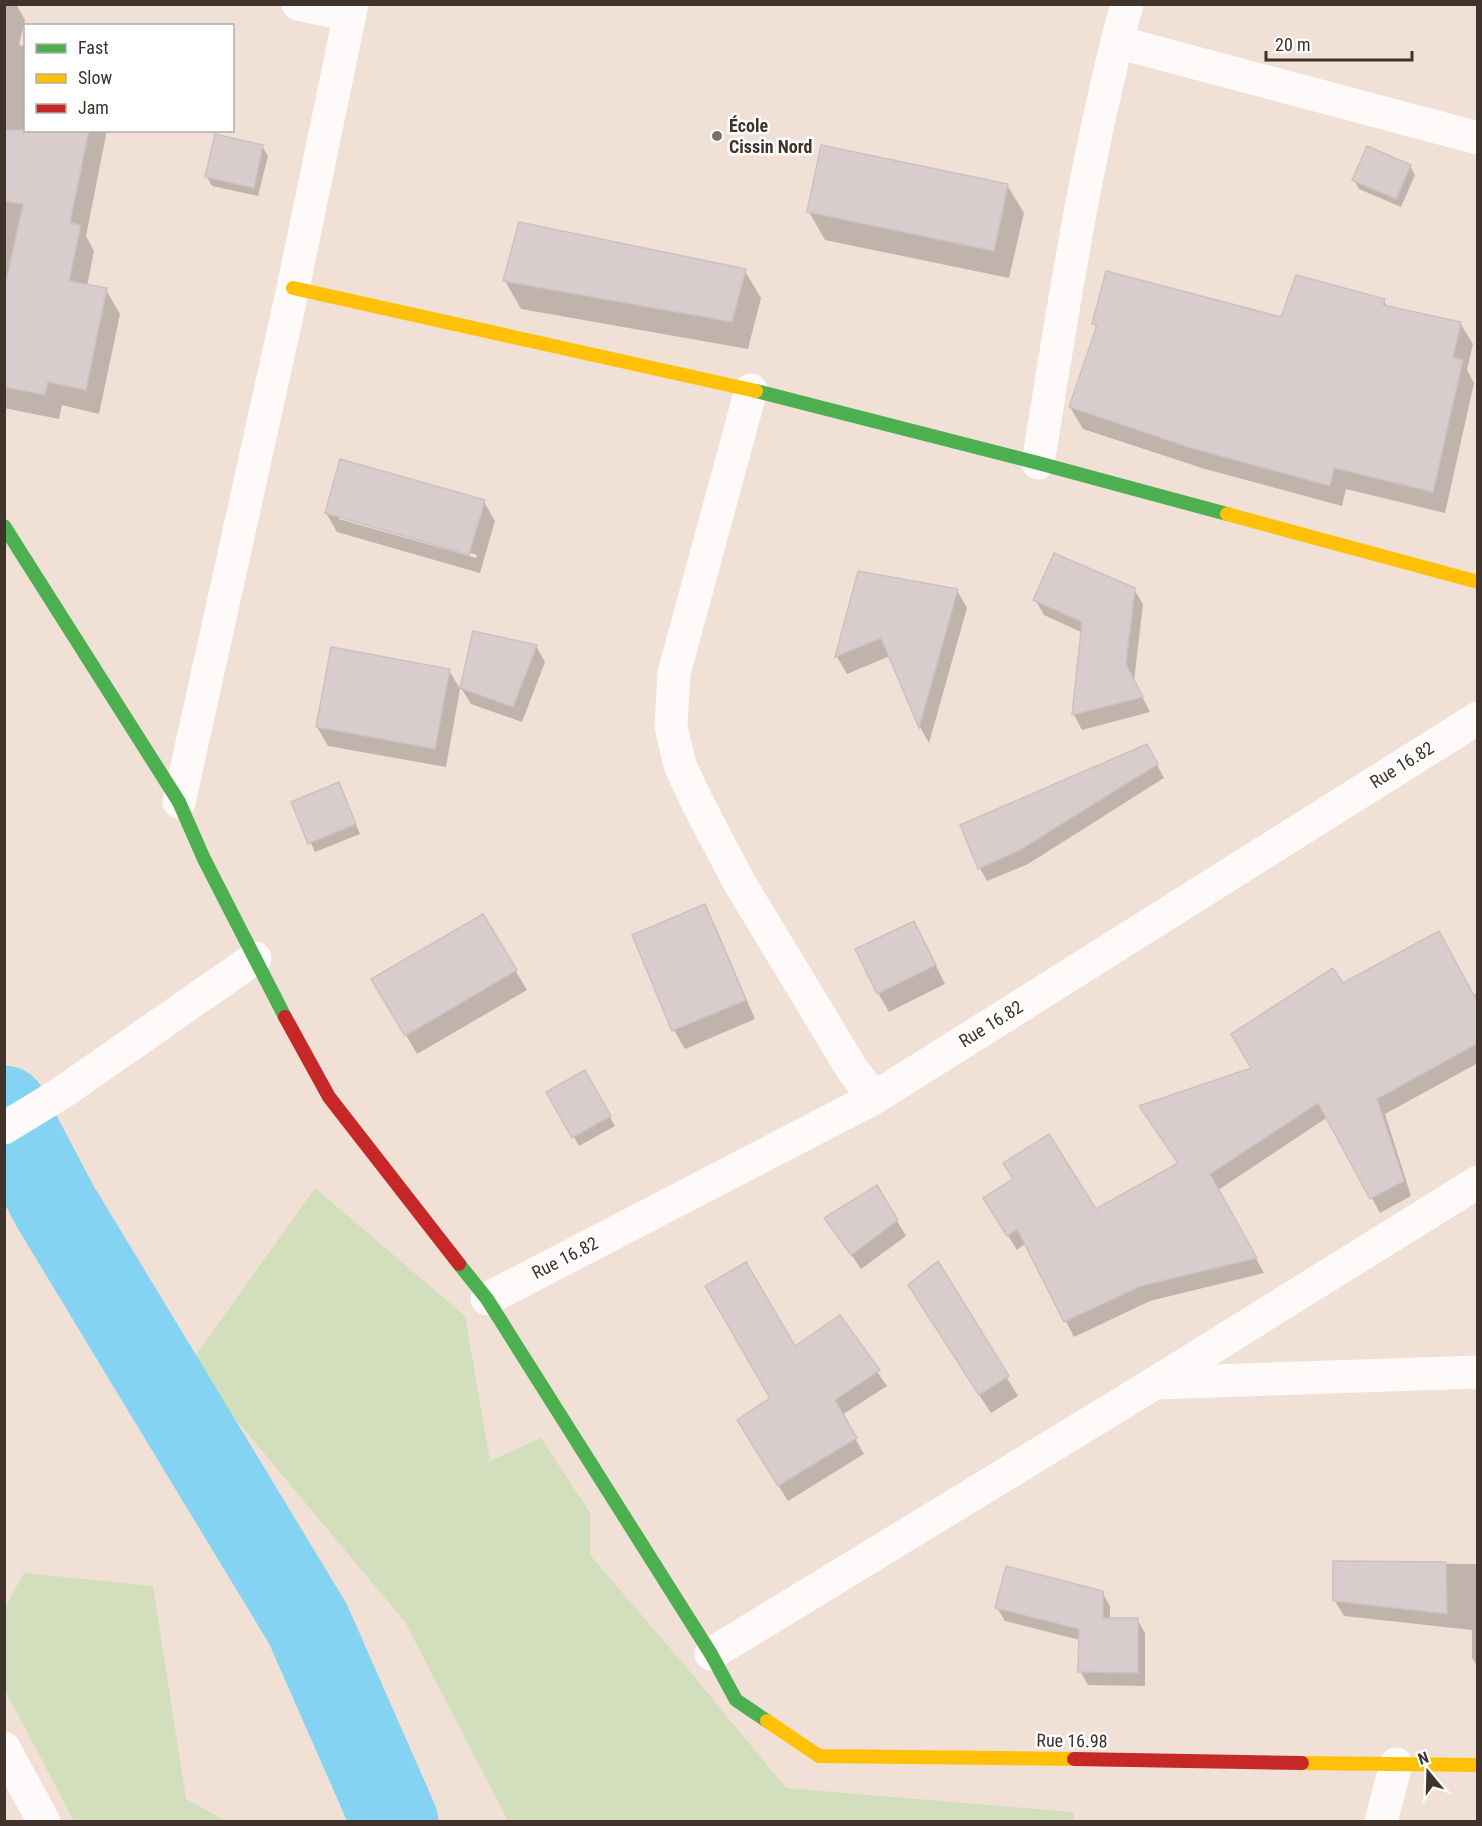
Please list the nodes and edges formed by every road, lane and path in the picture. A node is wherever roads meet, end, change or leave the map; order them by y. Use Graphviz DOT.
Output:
graph roads {
  1 [pos="298,4"];
  2 [pos="1127,4"];
  3 [pos="351,10"];
  4 [pos="1117,42"];
  5 [pos="1478,138"];
  6 [pos="293,288"];
  7 [pos="751,390"];
  8 [pos="1038,463"];
  9 [pos="4,526"];
  10 [pos="1478,582"];
  11 [pos="1478,718"];
  12 [pos="179,802"];
  13 [pos="255,958"];
  14 [pos="874,1098"];
  15 [pos="4,1128"];
  16 [pos="1478,1182"];
  17 [pos="487,1299"];
  18 [pos="1478,1372"];
  19 [pos="1155,1383"];
  20 [pos="711,1654"];
  21 [pos="4,1748"];
  22 [pos="1395,1764"];
  23 [pos="1478,1765"];
  24 [pos="44,1821"];
  25 [pos="1381,1821"];
  1 -- 3 [label="street"];
  2 -- 4 [label="street"];
  3 -- 6 [label="street"];
  4 -- 5 [label="street"];
  4 -- 8 [label="street"];
  6 -- 7 [label="street"];
  6 -- 12 [label="street"];
  7 -- 8 [label="street"];
  7 -- 14 [label="street"];
  8 -- 10 [label="street"];
  9 -- 12 [label="street, Rue 16.98"];
  11 -- 14 [label="street, Rue 16.82"];
  12 -- 13 [label="street, Rue 16.98"];
  13 -- 15 [label="street"];
  13 -- 17 [label="street, Rue 16.98"];
  14 -- 17 [label="street, Rue 16.82"];
  16 -- 19 [label="street"];
  17 -- 20 [label="street, Rue 16.98"];
  18 -- 19 [label="street"];
  19 -- 20 [label="street"];
  20 -- 22 [label="street, Rue 16.98"];
  21 -- 24 [label="street"];
  22 -- 23 [label="street, Rue 16.98"];
  22 -- 25 [label="street"];
}
